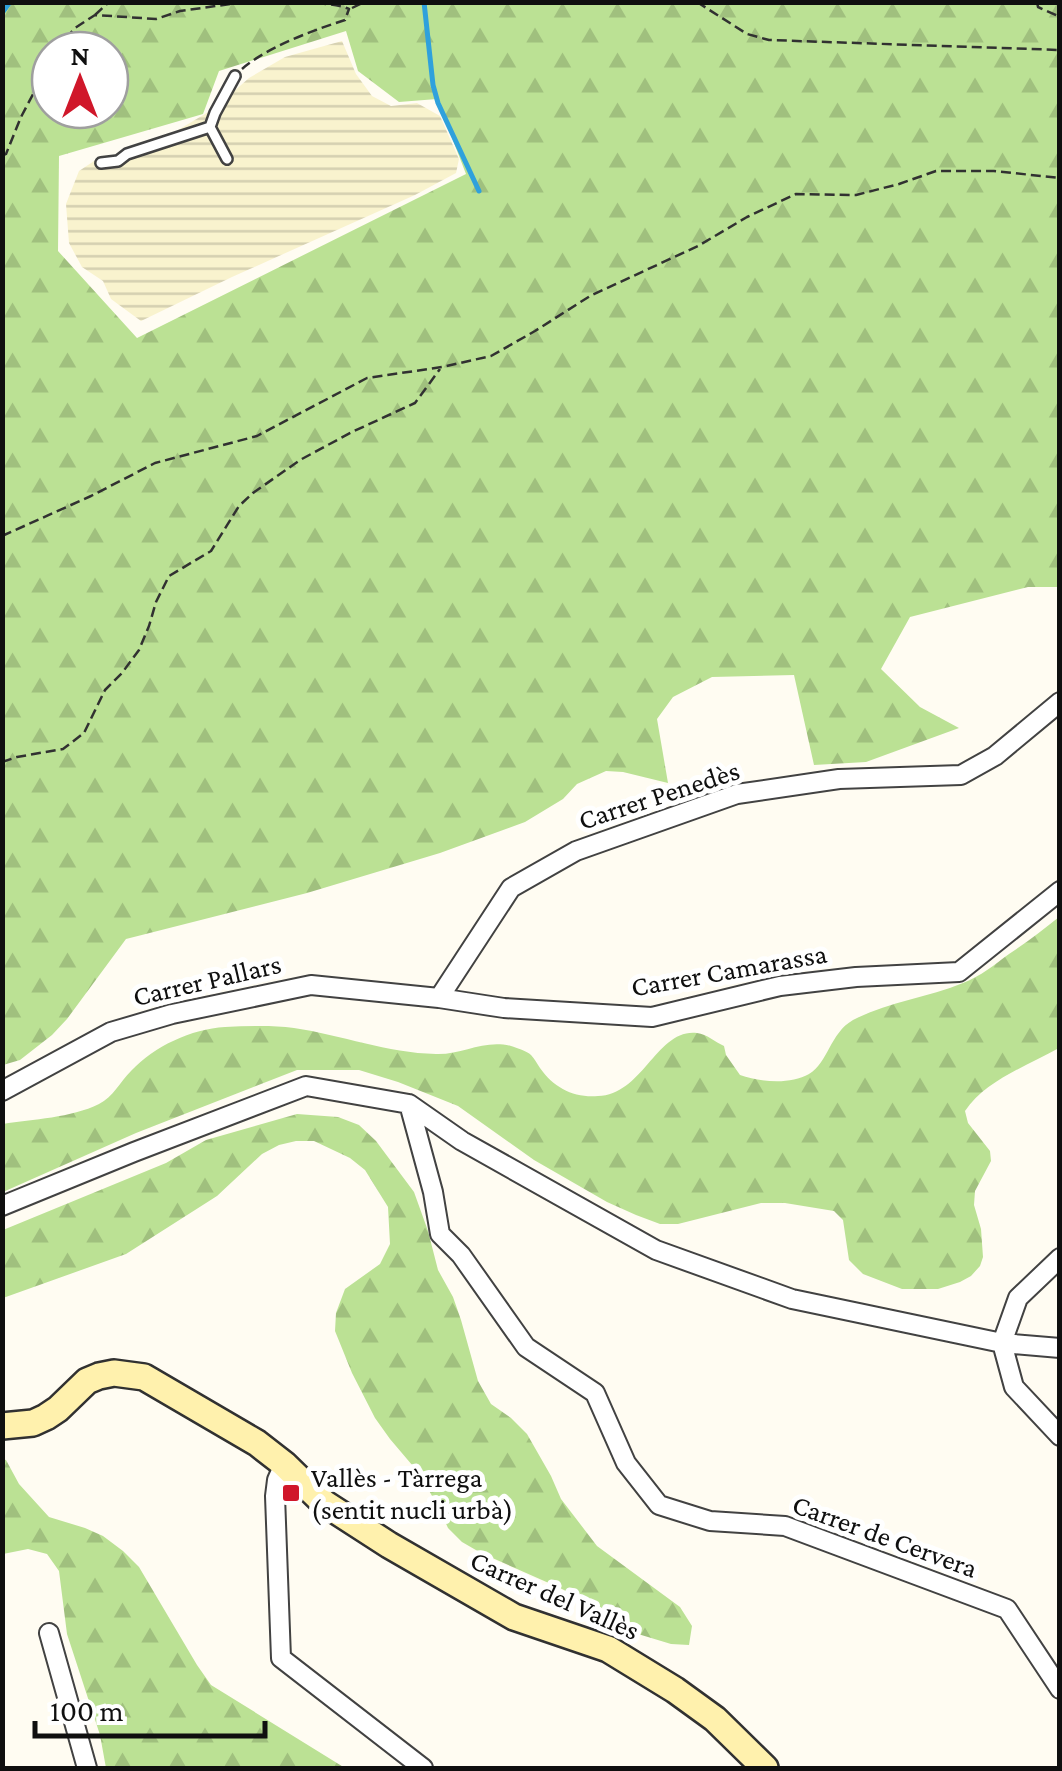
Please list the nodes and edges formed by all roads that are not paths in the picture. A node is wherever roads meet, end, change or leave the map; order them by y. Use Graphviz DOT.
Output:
graph roads {
  1 [pos="235,76"];
  2 [pos="210,127"];
  3 [pos="227,159"];
  4 [pos="101,163"];
  5 [pos="1060,702"];
  6 [pos="1060,891"];
  7 [pos="439,998"];
  8 [pos="2,1091"];
  9 [pos="408,1104"];
  10 [pos="2,1206"];
  11 [pos="1060,1258"];
  12 [pos="1002,1343"];
  13 [pos="1060,1348"];
  14 [pos="2,1426"];
  15 [pos="1060,1436"];
  16 [pos="284,1464"];
  17 [pos="49,1633"];
  18 [pos="1060,1689"];
  19 [pos="86,1768"];
  20 [pos="423,1768"];
  21 [pos="765,1768"];
  1 -- 2 [label="lane"];
  2 -- 3 [label="lane"];
  2 -- 4 [label="lane"];
  5 -- 7 [label="street, Carrer Penedès"];
  6 -- 7 [label="street, Carrer Camarassa"];
  7 -- 8 [label="street, Carrer Pallars"];
  9 -- 10 [label="street"];
  9 -- 12 [label="street"];
  9 -- 18 [label="street, Carrer de Cervera"];
  11 -- 12 [label="street"];
  12 -- 13 [label="street"];
  12 -- 15 [label="street"];
  14 -- 16 [label="street, Carrer del Vallès"];
  16 -- 20 [label="street"];
  16 -- 21 [label="street, Carrer del Vallès"];
  17 -- 19 [label="street"];
}
